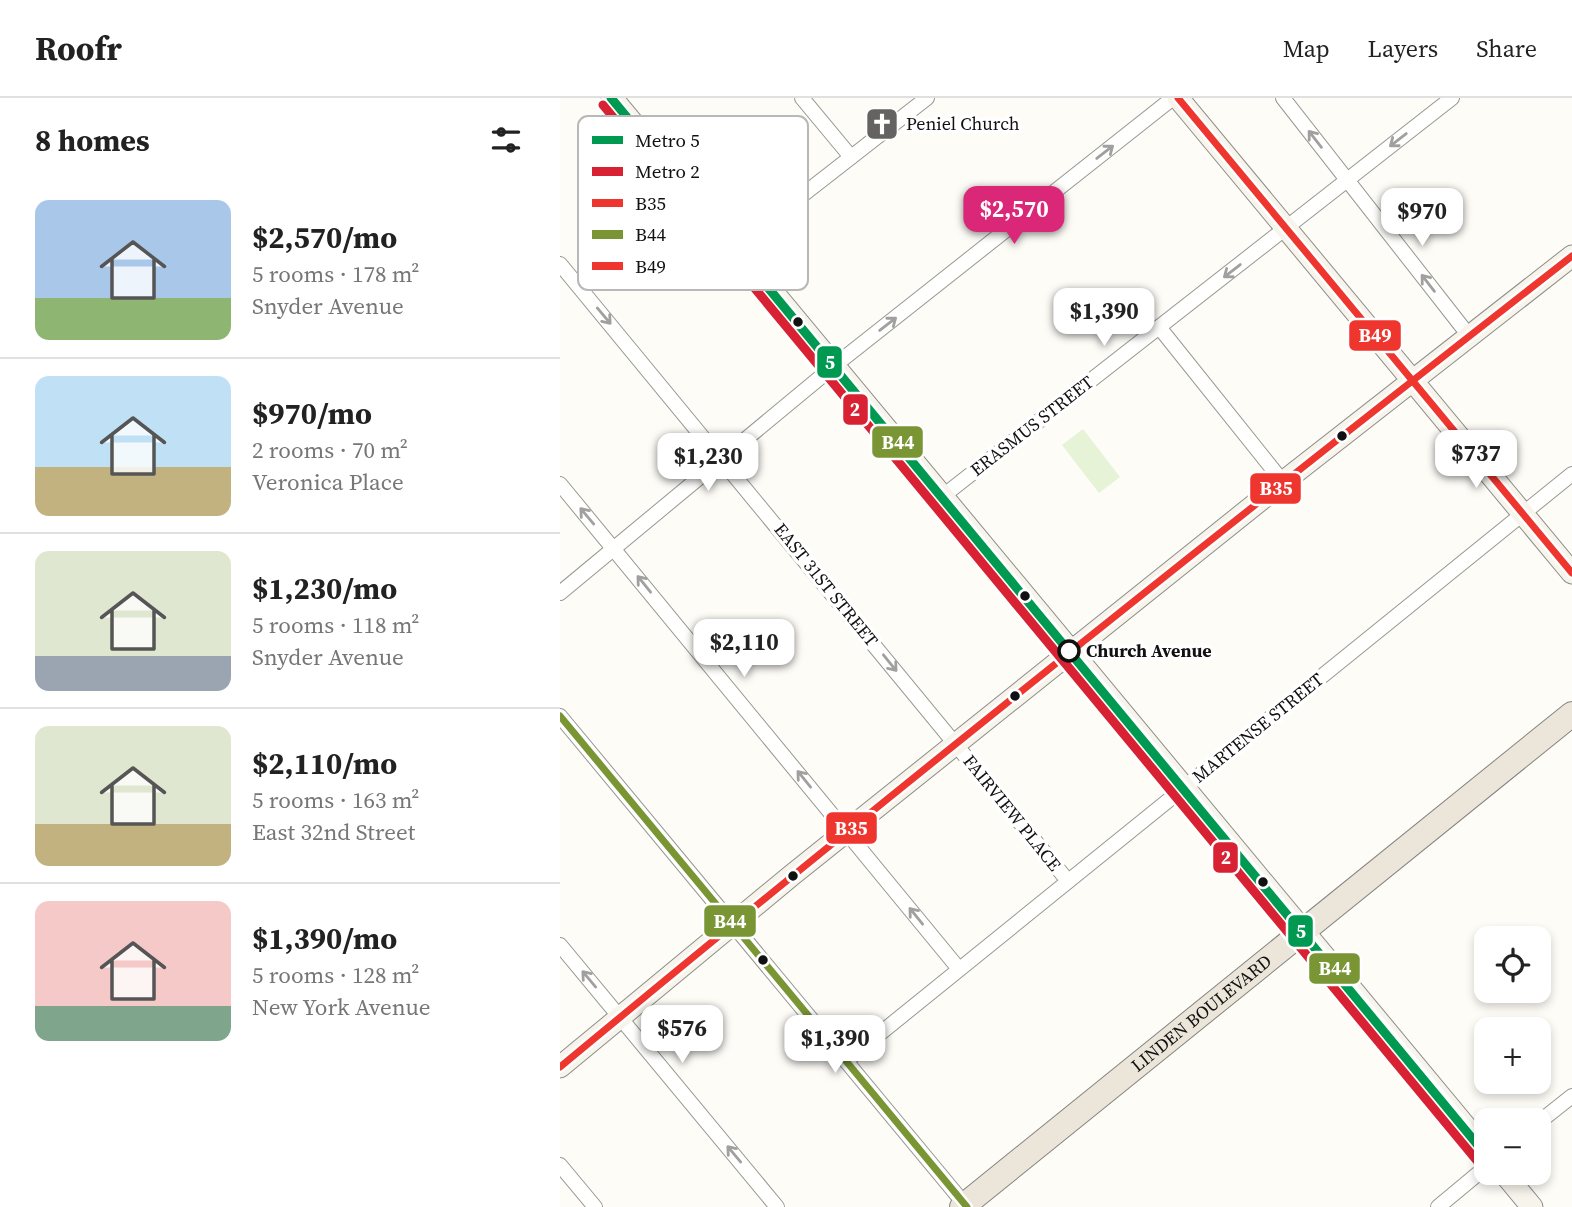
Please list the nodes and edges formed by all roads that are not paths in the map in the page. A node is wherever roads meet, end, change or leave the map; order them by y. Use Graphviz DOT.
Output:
graph roads {
  1 [pos="612,98"];
  2 [pos="802,98"];
  3 [pos="927,98"];
  4 [pos="1175,98"];
  5 [pos="1283,98"];
  6 [pos="1452,98"];
  7 [pos="627,116"];
  8 [pos="851,157"];
  9 [pos="1347,180"];
  10 [pos="808,191"];
  11 [pos="1286,229"];
  12 [pos="1572,256"];
  13 [pos="560,264"];
  14 [pos="578,286"];
  15 [pos="582,290"];
  16 [pos="771,290"];
  17 [pos="1159,327"];
  18 [pos="1470,337"];
  19 [pos="834,366"];
  20 [pos="1412,381"];
  21 [pos="722,459"];
  22 [pos="1572,474"];
  23 [pos="1283,482"];
  24 [pos="560,484"];
  25 [pos="943,496"];
  26 [pos="1523,514"];
  27 [pos="614,548"];
  28 [pos="1572,573"];
  29 [pos="560,593"];
  30 [pos="1072,652"];
  31 [pos="1572,714"];
  32 [pos="560,716"];
  33 [pos="957,744"];
  34 [pos="1184,787"];
  35 [pos="847,832"];
  36 [pos="1068,881"];
  37 [pos="732,924"];
  38 [pos="1303,931"];
  39 [pos="560,945"];
  40 [pos="959,970"];
  41 [pos="620,1017"];
  42 [pos="846,1060"];
  43 [pos="560,1067"];
  44 [pos="1572,1096"];
  45 [pos="1551,1113"];
  46 [pos="1474,1137"];
  47 [pos="560,1165"];
  48 [pos="1474,1177"];
  49 [pos="1514,1185"];
  50 [pos="965,1206"];
  51 [pos="595,1207"];
  52 [pos="777,1207"];
  53 [pos="1438,1207"];
  54 [pos="1532,1207"];
  1 -- 7 [label="main road"];
  2 -- 8 [label="street"];
  3 -- 8 [label="street"];
  4 -- 11 [label="main road"];
  19 -- 4 [label="street, one-way"];
  9 -- 5 [label="street, one-way"];
  6 -- 9 [label="street, ERASMUS STREET, one-way"];
  8 -- 10 [label="street"];
  9 -- 11 [label="street, ERASMUS STREET"];
  18 -- 9 [label="street, one-way"];
  11 -- 17 [label="street, ERASMUS STREET, one-way"];
  11 -- 20 [label="main road"];
  12 -- 18 [label="main road"];
  13 -- 14 [label="street, EAST 31ST STREET, one-way"];
  15 -- 21 [label="street, EAST 31ST STREET, one-way"];
  16 -- 19 [label="main road"];
  17 -- 23 [label="street"];
  17 -- 25 [label="street, ERASMUS STREET"];
  18 -- 20 [label="main road"];
  19 -- 21 [label="street"];
  19 -- 25 [label="main road"];
  20 -- 23 [label="main road"];
  20 -- 26 [label="main road"];
  21 -- 27 [label="street"];
  21 -- 33 [label="street, EAST 31ST STREET, one-way"];
  22 -- 26 [label="street, MARTENSE STREET"];
  23 -- 30 [label="main road"];
  27 -- 24 [label="street, one-way"];
  25 -- 30 [label="main road"];
  26 -- 28 [label="main road"];
  26 -- 34 [label="street, MARTENSE STREET"];
  27 -- 29 [label="street"];
  35 -- 27 [label="street, one-way"];
  30 -- 33 [label="main road"];
  30 -- 34 [label="main road"];
  31 -- 38 [label="highway, LINDEN BOULEVARD"];
  32 -- 37 [label="street"];
  33 -- 35 [label="main road"];
  33 -- 36 [label="street, FAIRVIEW PLACE"];
  34 -- 36 [label="street, MARTENSE STREET"];
  34 -- 38 [label="main road"];
  35 -- 37 [label="main road"];
  40 -- 35 [label="street, one-way"];
  36 -- 40 [label="street, MARTENSE STREET"];
  37 -- 41 [label="main road"];
  37 -- 42 [label="street"];
  38 -- 46 [label="main road"];
  38 -- 50 [label="highway, LINDEN BOULEVARD"];
  41 -- 39 [label="street, one-way"];
  40 -- 42 [label="street, MARTENSE STREET"];
  41 -- 43 [label="main road"];
  52 -- 41 [label="street, one-way"];
  42 -- 50 [label="street"];
  44 -- 45 [label="street"];
  47 -- 51 [label="street"];
  48 -- 53 [label="street"];
  49 -- 54 [label="main road"];
}
